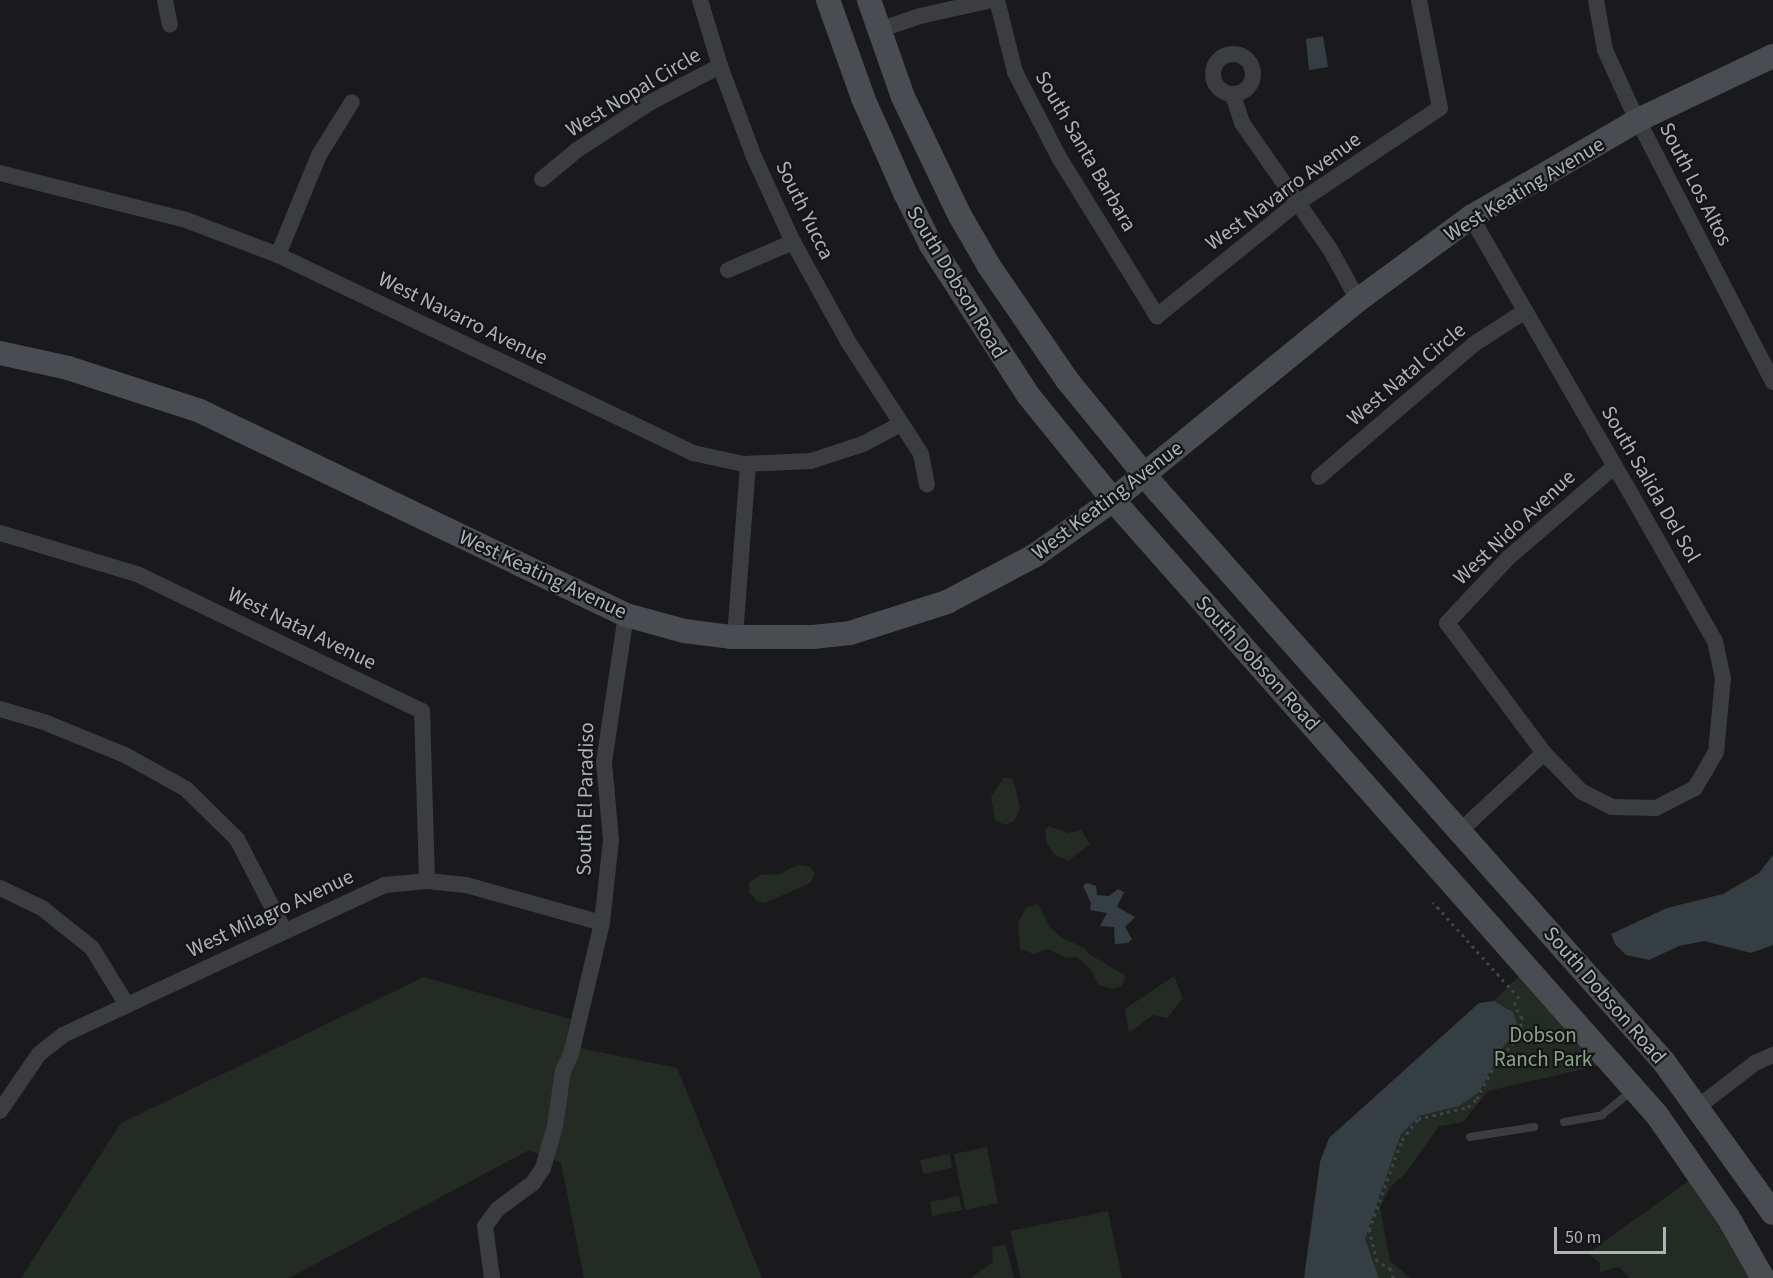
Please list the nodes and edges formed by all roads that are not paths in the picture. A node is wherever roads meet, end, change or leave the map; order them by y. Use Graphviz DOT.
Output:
graph roads {
  1 [pos="165,0"];
  2 [pos="700,0"];
  3 [pos="828,0"];
  4 [pos="869,0"];
  5 [pos="992,0"];
  6 [pos="997,0"];
  7 [pos="1419,0"];
  8 [pos="1596,0"];
  9 [pos="170,25"];
  10 [pos="879,30"];
  11 [pos="1773,56"];
  12 [pos="720,66"];
  13 [pos="1233,95"];
  14 [pos="352,102"];
  15 [pos="1638,120"];
  16 [pos="0,174"];
  17 [pos="542,179"];
  18 [pos="1296,204"];
  19 [pos="1471,217"];
  20 [pos="793,242"];
  21 [pos="278,255"];
  22 [pos="728,270"];
  23 [pos="1358,300"];
  24 [pos="1526,311"];
  25 [pos="1157,316"];
  26 [pos="0,353"];
  27 [pos="1773,382"];
  28 [pos="901,424"];
  29 [pos="748,464"];
  30 [pos="1615,466"];
  31 [pos="1144,474"];
  32 [pos="1319,477"];
  33 [pos="927,484"];
  34 [pos="1113,500"];
  35 [pos="0,533"];
  36 [pos="626,615"];
  37 [pos="735,637"];
  38 [pos="0,709"];
  39 [pos="1544,753"];
  40 [pos="1460,831"];
  41 [pos="427,881"];
  42 [pos="0,888"];
  43 [pos="602,923"];
  44 [pos="284,930"];
  45 [pos="127,1005"];
  46 [pos="1773,1056"];
  47 [pos="1664,1062"];
  48 [pos="7,1085"];
  49 [pos="1634,1089"];
  50 [pos="1699,1106"];
  51 [pos="0,1111"];
  52 [pos="1564,1122"];
  53 [pos="1534,1127"];
  54 [pos="1470,1137"];
  55 [pos="1737,1158"];
  56 [pos="1703,1179"];
  57 [pos="1773,1214"];
  58 [pos="492,1278"];
  59 [pos="1763,1278"];
  1 -- 9 [label="street"];
  2 -- 12 [label="street, South Yucca"];
  3 -- 34 [label="main road, South Dobson Road"];
  4 -- 10 [label="main road, South Dobson Road"];
  5 -- 10 [label="street"];
  6 -- 25 [label="street, South Santa Barbara"];
  7 -- 18 [label="street, West Navarro Avenue"];
  8 -- 15 [label="street, South Los Altos"];
  10 -- 31 [label="main road, South Dobson Road"];
  11 -- 15 [label="main road, West Keating Avenue"];
  12 -- 17 [label="street, West Nopal Circle"];
  12 -- 20 [label="street, South Yucca"];
  13 -- 18 [label="street"];
  14 -- 21 [label="street"];
  15 -- 19 [label="main road, West Keating Avenue"];
  15 -- 27 [label="street, South Los Altos"];
  16 -- 21 [label="street, West Navarro Avenue"];
  18 -- 23 [label="street"];
  18 -- 25 [label="street, West Navarro Avenue"];
  19 -- 23 [label="main road, West Keating Avenue"];
  19 -- 24 [label="street, South Salida Del Sol"];
  20 -- 22 [label="street"];
  20 -- 28 [label="street, South Yucca"];
  21 -- 29 [label="street, West Navarro Avenue"];
  23 -- 31 [label="main road, West Keating Avenue"];
  24 -- 30 [label="street, South Salida Del Sol"];
  24 -- 32 [label="street, West Natal Circle"];
  26 -- 36 [label="main road, West Keating Avenue"];
  28 -- 29 [label="street, West Navarro Avenue"];
  28 -- 33 [label="street, South Yucca"];
  29 -- 37 [label="street"];
  30 -- 39 [label="street, West Nido Avenue"];
  30 -- 39 [label="street, South Salida Del Sol"];
  31 -- 34 [label="main road, West Keating Avenue"];
  31 -- 40 [label="main road, South Dobson Road"];
  34 -- 37 [label="main road, West Keating Avenue"];
  34 -- 49 [label="main road, South Dobson Road"];
  35 -- 41 [label="street, West Natal Avenue"];
  36 -- 37 [label="main road, West Keating Avenue"];
  36 -- 43 [label="street, South El Paradiso"];
  38 -- 44 [label="street"];
  39 -- 40 [label="street"];
  40 -- 47 [label="main road, South Dobson Road"];
  41 -- 43 [label="street, West Milagro Avenue"];
  41 -- 44 [label="street, West Milagro Avenue"];
  42 -- 45 [label="street"];
  43 -- 58 [label="street, South El Paradiso"];
  44 -- 45 [label="street, West Milagro Avenue"];
  45 -- 48 [label="street, West Milagro Avenue"];
  46 -- 50 [label="street"];
  47 -- 49 [label="main road"];
  47 -- 50 [label="main road, South Dobson Road"];
  48 -- 51 [label="street, West Milagro Avenue"];
  49 -- 52 [label="lane"];
  49 -- 56 [label="main road, South Dobson Road"];
  50 -- 55 [label="main road, South Dobson Road"];
  53 -- 54 [label="lane"];
  55 -- 56 [label="main road"];
  55 -- 57 [label="main road, South Dobson Road"];
  56 -- 59 [label="main road, South Dobson Road"];
}
